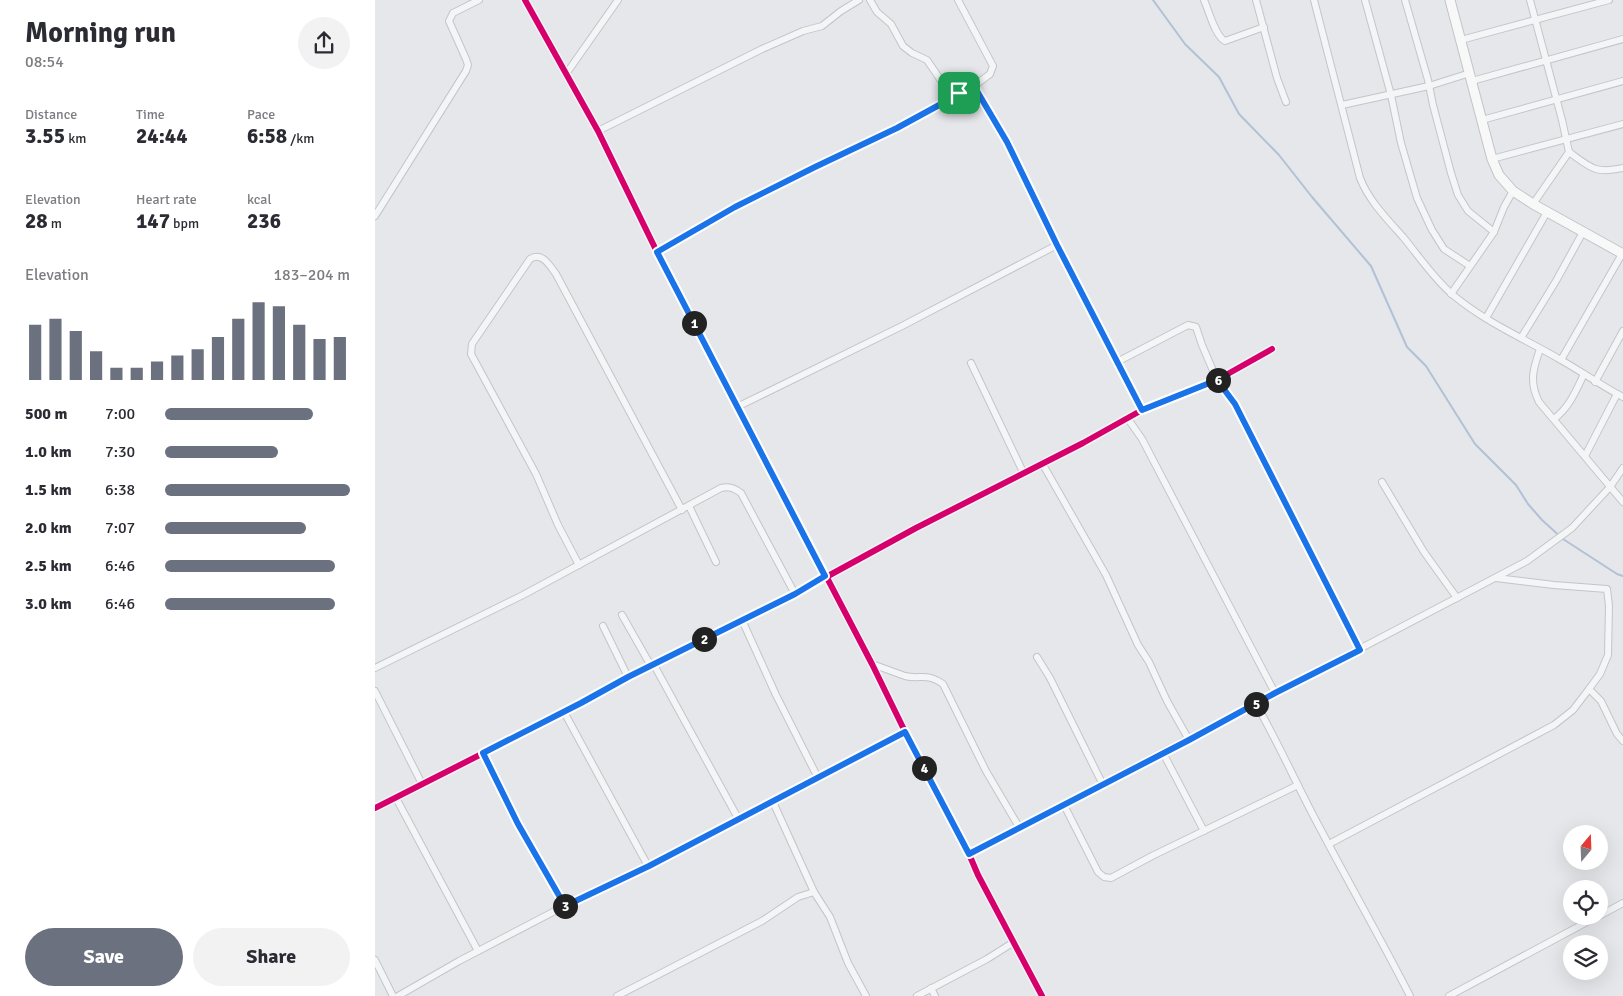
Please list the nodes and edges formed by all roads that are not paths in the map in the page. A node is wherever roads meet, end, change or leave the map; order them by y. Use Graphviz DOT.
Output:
graph roads {
  1 [pos="479,0"];
  2 [pos="525,0"];
  3 [pos="618,0"];
  4 [pos="859,0"];
  5 [pos="870,0"];
  6 [pos="957,0"];
  7 [pos="1204,0"];
  8 [pos="1256,0"];
  9 [pos="1314,0"];
  10 [pos="1365,0"];
  11 [pos="1405,0"];
  12 [pos="1452,0"];
  13 [pos="1530,0"];
  14 [pos="1609,0"];
  15 [pos="1535,20"];
  16 [pos="1263,27"];
  17 [pos="1623,39"];
  18 [pos="1461,40"];
  19 [pos="1545,60"];
  20 [pos="566,74"];
  21 [pos="1471,77"];
  22 [pos="1623,81"];
  23 [pos="974,86"];
  24 [pos="1429,86"];
  25 [pos="959,93"];
  26 [pos="1391,95"];
  27 [pos="1556,99"];
  28 [pos="1286,102"];
  29 [pos="1342,105"];
  30 [pos="1483,120"];
  31 [pos="1623,124"];
  32 [pos="598,131"];
  33 [pos="1567,139"];
  34 [pos="1569,152"];
  35 [pos="1492,159"];
  36 [pos="1623,168"];
  37 [pos="1513,191"];
  38 [pos="1533,204"];
  39 [pos="1547,212"];
  40 [pos="375,216"];
  41 [pos="1494,232"];
  42 [pos="1583,232"];
  43 [pos="1057,245"];
  44 [pos="657,252"];
  45 [pos="1623,254"];
  46 [pos="1470,266"];
  47 [pos="1451,294"];
  48 [pos="1486,318"];
  49 [pos="1623,331"];
  50 [pos="1521,338"];
  51 [pos="1272,349"];
  52 [pos="1541,350"];
  53 [pos="1561,360"];
  54 [pos="1117,362"];
  55 [pos="971,363"];
  56 [pos="1584,374"];
  57 [pos="1217,380"];
  58 [pos="1595,382"];
  59 [pos="1620,396"];
  60 [pos="737,407"];
  61 [pos="1142,410"];
  62 [pos="1128,418"];
  63 [pos="1554,419"];
  64 [pos="1585,456"];
  65 [pos="1042,463"];
  66 [pos="1623,468"];
  67 [pos="1023,472"];
  68 [pos="1383,482"];
  69 [pos="1610,487"];
  70 [pos="1623,502"];
  71 [pos="689,506"];
  72 [pos="682,510"];
  73 [pos="716,562"];
  74 [pos="579,565"];
  75 [pos="825,576"];
  76 [pos="1496,578"];
  77 [pos="795,594"];
  78 [pos="1457,598"];
  79 [pos="622,615"];
  80 [pos="742,620"];
  81 [pos="603,626"];
  82 [pos="1360,650"];
  83 [pos="1037,657"];
  84 [pos="872,664"];
  85 [pos="653,666"];
  86 [pos="375,668"];
  87 [pos="628,677"];
  88 [pos="1589,689"];
  89 [pos="375,691"];
  90 [pos="1275,693"];
  91 [pos="1256,704"];
  92 [pos="564,712"];
  93 [pos="905,732"];
  94 [pos="1189,740"];
  95 [pos="1623,741"];
  96 [pos="483,753"];
  97 [pos="1163,753"];
  98 [pos="818,778"];
  99 [pos="422,784"];
  100 [pos="1103,784"];
  101 [pos="1298,785"];
  102 [pos="396,798"];
  103 [pos="773,802"];
  104 [pos="1064,805"];
  105 [pos="375,808"];
  106 [pos="739,820"];
  107 [pos="1019,827"];
  108 [pos="1204,831"];
  109 [pos="1329,844"];
  110 [pos="969,854"];
  111 [pos="649,866"];
  112 [pos="814,892"];
  113 [pos="1623,904"];
  114 [pos="565,906"];
  115 [pos="1608,911"];
  116 [pos="1581,925"];
  117 [pos="1014,942"];
  118 [pos="478,951"];
  119 [pos="375,960"];
  120 [pos="931,988"];
  121 [pos="393,996"];
  122 [pos="398,996"];
  123 [pos="617,996"];
  124 [pos="866,996"];
  125 [pos="917,996"];
  126 [pos="935,996"];
  127 [pos="1042,996"];
  128 [pos="1410,996"];
  129 [pos="1449,996"];
  1 -- 40 [label="street"];
  2 -- 20 [label="street"];
  3 -- 20 [label="street"];
  4 -- 32 [label="street"];
  5 -- 25 [label="street"];
  6 -- 23 [label="street"];
  7 -- 16 [label="street"];
  8 -- 16 [label="street"];
  9 -- 29 [label="street"];
  10 -- 26 [label="street"];
  11 -- 24 [label="street"];
  12 -- 18 [label="main road"];
  13 -- 15 [label="street"];
  14 -- 15 [label="street"];
  15 -- 18 [label="street"];
  15 -- 19 [label="street"];
  16 -- 28 [label="street"];
  17 -- 19 [label="street"];
  18 -- 21 [label="main road"];
  19 -- 21 [label="street"];
  19 -- 27 [label="street"];
  20 -- 32 [label="street"];
  21 -- 24 [label="street"];
  21 -- 30 [label="main road"];
  22 -- 27 [label="street"];
  23 -- 25 [label="street"];
  23 -- 43 [label="street"];
  24 -- 26 [label="street"];
  24 -- 41 [label="street"];
  25 -- 44 [label="street"];
  26 -- 29 [label="street"];
  26 -- 46 [label="street"];
  27 -- 30 [label="street"];
  27 -- 33 [label="street"];
  29 -- 47 [label="street"];
  30 -- 35 [label="main road"];
  31 -- 33 [label="street"];
  32 -- 44 [label="street"];
  33 -- 34 [label="street"];
  33 -- 35 [label="street"];
  34 -- 36 [label="street"];
  34 -- 38 [label="street"];
  35 -- 37 [label="main road"];
  37 -- 38 [label="main road"];
  37 -- 41 [label="street"];
  38 -- 39 [label="main road"];
  39 -- 42 [label="main road"];
  39 -- 48 [label="street"];
  41 -- 46 [label="street"];
  42 -- 45 [label="main road"];
  42 -- 50 [label="street"];
  43 -- 54 [label="street"];
  43 -- 60 [label="street"];
  44 -- 60 [label="street"];
  45 -- 53 [label="street"];
  46 -- 47 [label="street"];
  47 -- 48 [label="street"];
  48 -- 50 [label="street"];
  49 -- 58 [label="street"];
  50 -- 52 [label="street"];
  51 -- 57 [label="street"];
  52 -- 53 [label="street"];
  52 -- 63 [label="street"];
  53 -- 56 [label="street"];
  54 -- 57 [label="street"];
  54 -- 61 [label="street"];
  55 -- 67 [label="street"];
  56 -- 58 [label="street"];
  56 -- 63 [label="street"];
  57 -- 61 [label="street"];
  57 -- 82 [label="street"];
  58 -- 59 [label="street"];
  59 -- 64 [label="street"];
  60 -- 75 [label="street"];
  61 -- 62 [label="street"];
  62 -- 65 [label="street"];
  62 -- 90 [label="street"];
  63 -- 64 [label="street"];
  64 -- 69 [label="street"];
  65 -- 67 [label="street"];
  65 -- 94 [label="street"];
  66 -- 69 [label="street"];
  67 -- 75 [label="street"];
  68 -- 78 [label="street"];
  69 -- 70 [label="street"];
  69 -- 76 [label="street"];
  71 -- 72 [label="street"];
  71 -- 73 [label="street"];
  71 -- 77 [label="street"];
  72 -- 74 [label="street"];
  72 -- 74 [label="street"];
  74 -- 86 [label="street"];
  75 -- 77 [label="street"];
  75 -- 84 [label="street"];
  76 -- 78 [label="street"];
  76 -- 88 [label="street"];
  77 -- 80 [label="street"];
  78 -- 82 [label="street"];
  79 -- 85 [label="street"];
  80 -- 85 [label="street"];
  80 -- 98 [label="street"];
  81 -- 87 [label="street"];
  82 -- 90 [label="street"];
  83 -- 100 [label="street"];
  84 -- 93 [label="street"];
  84 -- 107 [label="street"];
  85 -- 87 [label="street"];
  85 -- 106 [label="street"];
  87 -- 92 [label="street"];
  88 -- 95 [label="street"];
  88 -- 109 [label="street"];
  89 -- 99 [label="street"];
  90 -- 91 [label="street"];
  91 -- 94 [label="street"];
  91 -- 101 [label="street"];
  92 -- 96 [label="street"];
  92 -- 111 [label="street"];
  93 -- 98 [label="street"];
  93 -- 110 [label="street"];
  94 -- 97 [label="street"];
  96 -- 99 [label="street"];
  96 -- 114 [label="street"];
  97 -- 100 [label="street"];
  97 -- 108 [label="street"];
  98 -- 103 [label="street"];
  99 -- 102 [label="street"];
  100 -- 104 [label="street"];
  101 -- 108 [label="street"];
  101 -- 109 [label="street"];
  102 -- 105 [label="street"];
  102 -- 118 [label="street"];
  103 -- 106 [label="street"];
  103 -- 112 [label="street"];
  104 -- 107 [label="street"];
  104 -- 108 [label="street"];
  106 -- 111 [label="street"];
  107 -- 110 [label="street"];
  109 -- 128 [label="street"];
  110 -- 117 [label="street"];
  111 -- 114 [label="street"];
  112 -- 123 [label="street"];
  112 -- 124 [label="street"];
  113 -- 115 [label="street"];
  114 -- 118 [label="street"];
  116 -- 129 [label="street"];
  117 -- 120 [label="street"];
  117 -- 127 [label="street"];
  118 -- 122 [label="street"];
  119 -- 121 [label="street"];
  120 -- 125 [label="street"];
  120 -- 126 [label="street"];
}
